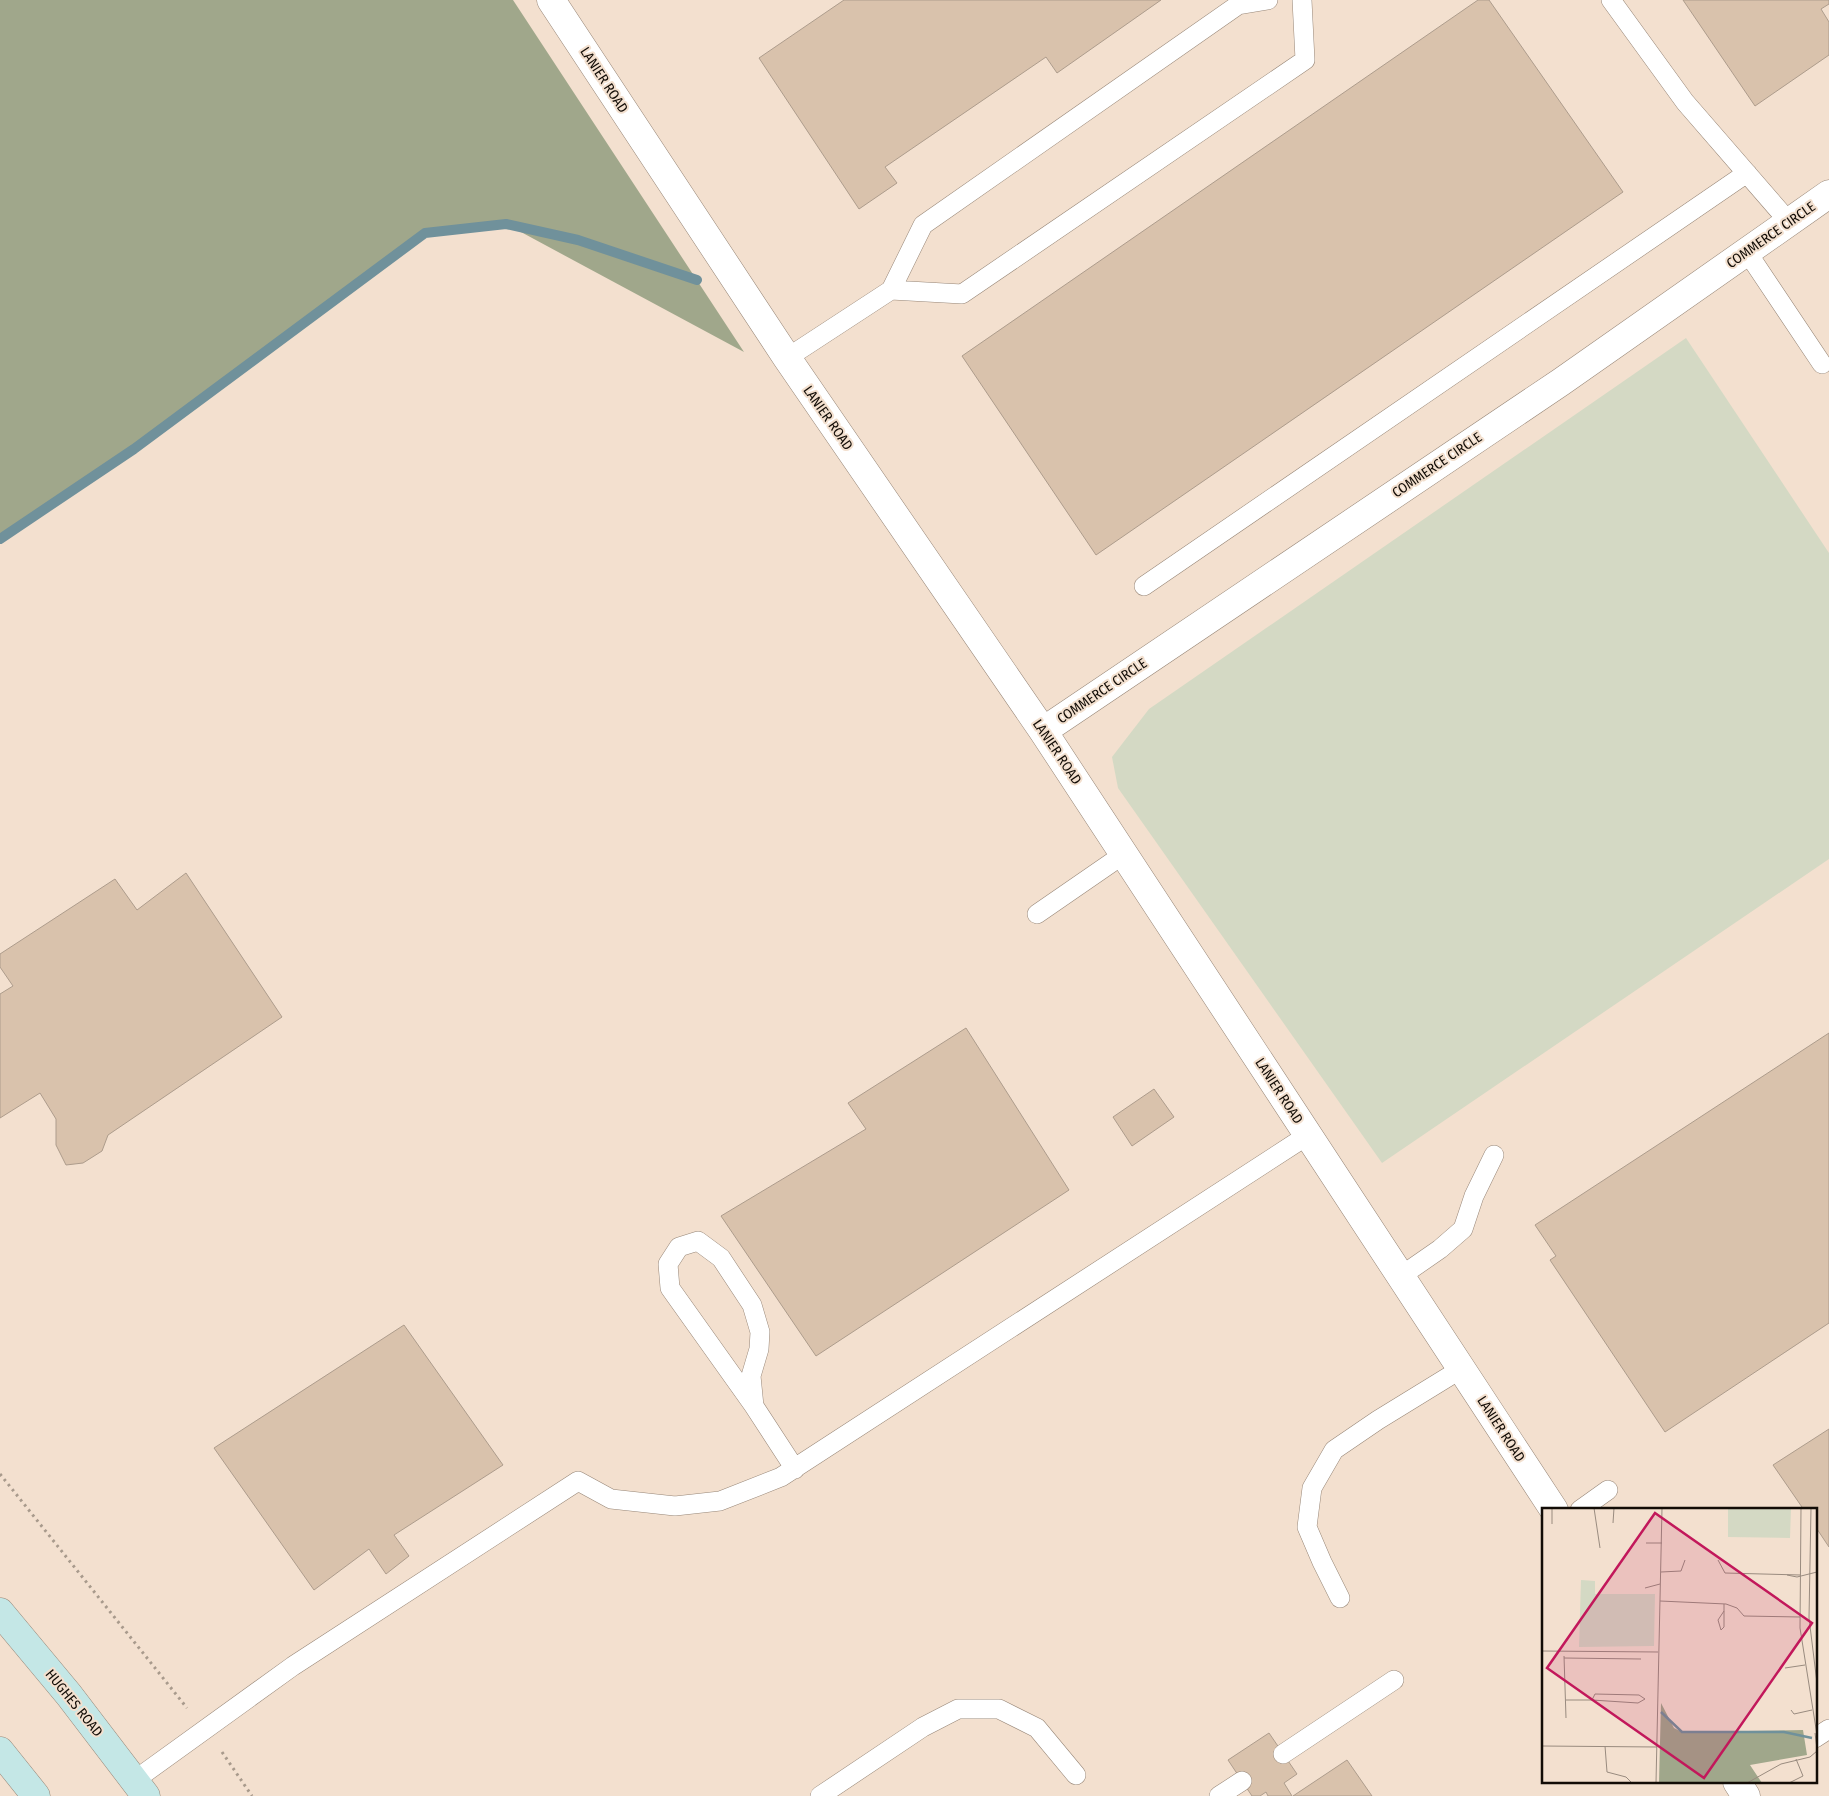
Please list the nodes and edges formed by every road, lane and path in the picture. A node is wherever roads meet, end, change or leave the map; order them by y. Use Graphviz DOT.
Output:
graph roads {
  1 [pos="551,0"];
  2 [pos="1268,0"];
  3 [pos="1302,0"];
  4 [pos="1612,0"];
  5 [pos="1747,173"];
  6 [pos="1829,194"];
  7 [pos="1789,222"];
  8 [pos="1747,252"];
  9 [pos="891,290"];
  10 [pos="787,358"];
  11 [pos="1822,364"];
  12 [pos="1144,586"];
  13 [pos="1043,731"];
  14 [pos="1124,854"];
  15 [pos="1037,914"];
  16 [pos="1308,1135"];
  17 [pos="1494,1155"];
  18 [pos="1401,1276"];
  19 [pos="1461,1369"];
  20 [pos="754,1406"];
  21 [pos="794,1468"];
  22 [pos="0,1474"];
  23 [pos="1608,1490"];
  24 [pos="1553,1508"];
  25 [pos="1583,1508"];
  26 [pos="1340,1598"];
  27 [pos="0,1612"];
  28 [pos="1394,1680"];
  29 [pos="1829,1729"];
  30 [pos="205,1730"];
  31 [pos="1816,1737"];
  32 [pos="0,1751"];
  33 [pos="1283,1754"];
  34 [pos="1076,1775"];
  35 [pos="1242,1781"];
  36 [pos="140,1788"];
  37 [pos="36,1796"];
  38 [pos="252,1796"];
  39 [pos="820,1796"];
  40 [pos="1219,1796"];
  1 -- 10 [label="street, LANIER ROAD"];
  2 -- 9 [label="lane"];
  3 -- 9 [label="lane"];
  4 -- 5 [label="lane"];
  5 -- 7 [label="lane"];
  5 -- 12 [label="lane"];
  6 -- 7 [label="street, COMMERCE CIRCLE"];
  7 -- 8 [label="street, COMMERCE CIRCLE"];
  8 -- 11 [label="lane"];
  8 -- 13 [label="street, COMMERCE CIRCLE"];
  9 -- 10 [label="lane"];
  10 -- 13 [label="street, LANIER ROAD"];
  13 -- 14 [label="street, LANIER ROAD"];
  14 -- 15 [label="lane"];
  14 -- 16 [label="street, LANIER ROAD"];
  16 -- 18 [label="street, LANIER ROAD"];
  16 -- 21 [label="lane"];
  17 -- 18 [label="lane"];
  18 -- 19 [label="street, LANIER ROAD"];
  19 -- 24 [label="street, LANIER ROAD"];
  19 -- 26 [label="lane"];
  20 -- 20 [label="lane"];
  20 -- 21 [label="lane"];
  21 -- 30 [label="lane"];
  22 -- 30 [label="path"];
  23 -- 25 [label="lane"];
  27 -- 36 [label="main road, HUGHES ROAD"];
  28 -- 33 [label="lane"];
  29 -- 31 [label="lane"];
  30 -- 36 [label="lane"];
  30 -- 38 [label="path"];
  32 -- 37 [label="main road"];
  34 -- 39 [label="lane"];
  35 -- 40 [label="lane"];
}
